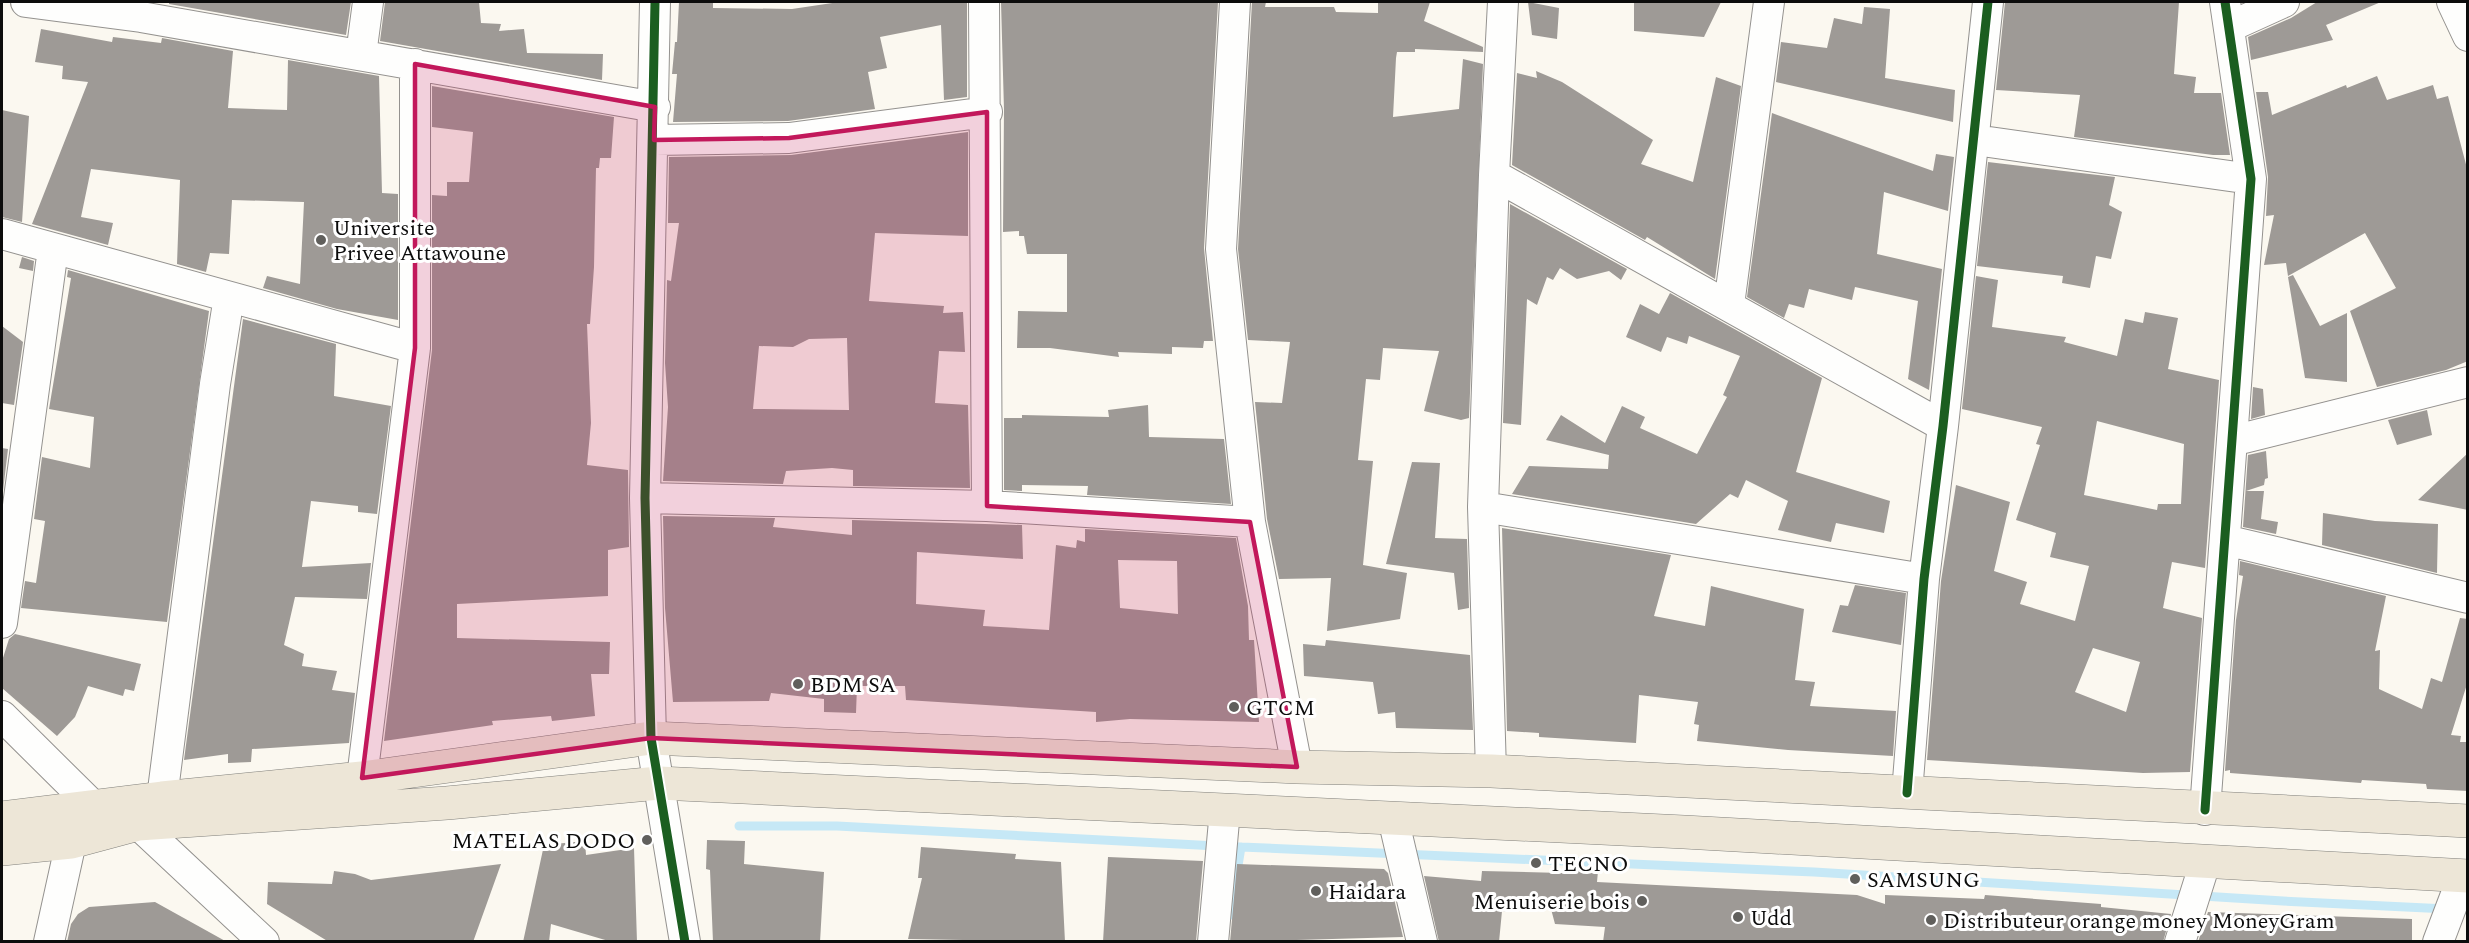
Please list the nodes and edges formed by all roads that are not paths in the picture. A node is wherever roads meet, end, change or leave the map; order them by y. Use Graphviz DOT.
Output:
graph roads {
  1 [pos="27,2"];
  2 [pos="369,2"];
  3 [pos="655,2"];
  4 [pos="984,2"];
  5 [pos="1235,2"];
  6 [pos="1503,2"];
  7 [pos="1769,2"];
  8 [pos="1988,2"];
  9 [pos="2284,2"];
  10 [pos="2452,2"];
  11 [pos="142,9"];
  12 [pos="2227,14"];
  13 [pos="2468,36"];
  14 [pos="361,55"];
  15 [pos="415,64"];
  16 [pos="655,107"];
  17 [pos="987,112"];
  18 [pos="654,140"];
  19 [pos="1975,140"];
  20 [pos="1494,175"];
  21 [pos="2251,178"];
  22 [pos="2,234"];
  23 [pos="53,249"];
  24 [pos="229,297"];
  25 [pos="1729,305"];
  26 [pos="415,348"];
  27 [pos="2468,382"];
  28 [pos="1943,426"];
  29 [pos="2232,441"];
  30 [pos="645,498"];
  31 [pos="987,506"];
  32 [pos="1483,507"];
  33 [pos="1250,522"];
  34 [pos="2224,540"];
  35 [pos="1924,579"];
  36 [pos="2468,598"];
  37 [pos="2,623"];
  38 [pos="2,716"];
  39 [pos="651,738"];
  40 [pos="1297,767"];
  41 [pos="1491,771"];
  42 [pos="362,778"];
  43 [pos="659,783"];
  44 [pos="1907,793"];
  45 [pos="162,798"];
  46 [pos="94,807"];
  47 [pos="1225,810"];
  48 [pos="2205,810"];
  49 [pos="2,818"];
  50 [pos="1394,818"];
  51 [pos="2468,821"];
  52 [pos="138,824"];
  53 [pos="72,842"];
  54 [pos="2,849"];
  55 [pos="2205,863"];
  56 [pos="2465,876"];
  57 [pos="49,942"];
  58 [pos="264,942"];
  59 [pos="685,942"];
  60 [pos="1213,942"];
  61 [pos="1422,942"];
  62 [pos="2180,942"];
  63 [pos="2438,942"];
  1 -- 11 [label="street"];
  2 -- 14 [label="street"];
  3 -- 16 [label="street"];
  4 -- 17 [label="street"];
  5 -- 33 [label="street"];
  6 -- 20 [label="street"];
  7 -- 25 [label="street"];
  8 -- 19 [label="street"];
  9 -- 12 [label="street"];
  10 -- 13 [label="street"];
  11 -- 14 [label="street"];
  12 -- 21 [label="street"];
  14 -- 15 [label="street"];
  15 -- 16 [label="street"];
  15 -- 26 [label="street"];
  16 -- 18 [label="street"];
  17 -- 18 [label="street"];
  17 -- 31 [label="street"];
  18 -- 30 [label="street"];
  19 -- 21 [label="street"];
  19 -- 28 [label="street"];
  20 -- 25 [label="street"];
  20 -- 32 [label="street"];
  21 -- 29 [label="street"];
  22 -- 23 [label="street"];
  23 -- 24 [label="street"];
  23 -- 37 [label="street"];
  24 -- 26 [label="street"];
  24 -- 45 [label="street"];
  25 -- 28 [label="street"];
  26 -- 42 [label="street"];
  27 -- 29 [label="street"];
  28 -- 35 [label="street"];
  29 -- 34 [label="street"];
  30 -- 31 [label="street"];
  30 -- 39 [label="street"];
  31 -- 33 [label="street"];
  32 -- 35 [label="street"];
  32 -- 41 [label="street"];
  33 -- 40 [label="street"];
  34 -- 36 [label="street"];
  34 -- 48 [label="street"];
  35 -- 44 [label="street"];
  38 -- 46 [label="street"];
  39 -- 40 [label="main road"];
  39 -- 42 [label="main road"];
  39 -- 43 [label="street"];
  40 -- 41 [label="main road"];
  41 -- 44 [label="main road"];
  42 -- 45 [label="main road"];
  43 -- 47 [label="main road"];
  43 -- 52 [label="main road"];
  43 -- 59 [label="street"];
  44 -- 48 [label="main road"];
  45 -- 46 [label="main road"];
  46 -- 49 [label="main road"];
  47 -- 50 [label="main road"];
  47 -- 60 [label="street"];
  48 -- 51 [label="main road"];
  50 -- 55 [label="main road"];
  50 -- 61 [label="street"];
  52 -- 53 [label="main road"];
  52 -- 58 [label="street"];
  53 -- 54 [label="main road"];
  53 -- 57 [label="street"];
  55 -- 56 [label="main road"];
  55 -- 62 [label="street"];
  56 -- 63 [label="street"];
}
